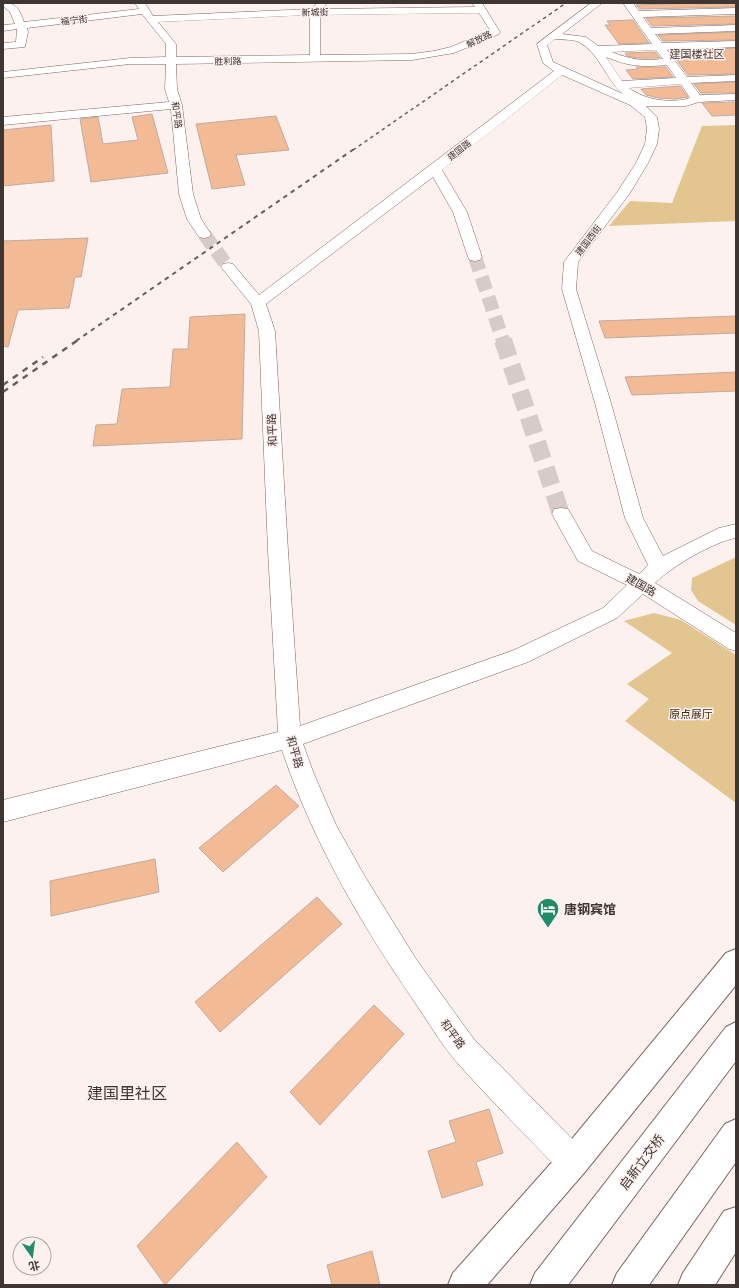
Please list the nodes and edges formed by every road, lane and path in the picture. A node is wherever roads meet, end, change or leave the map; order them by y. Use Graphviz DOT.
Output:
graph roads {
  1 [pos="5,3"];
  2 [pos="322,3"];
  3 [pos="597,3"];
  4 [pos="628,3"];
  5 [pos="724,3"];
  6 [pos="479,6"];
  7 [pos="145,11"];
  8 [pos="315,12"];
  9 [pos="734,13"];
  10 [pos="636,14"];
  11 [pos="21,26"];
  12 [pos="3,28"];
  13 [pos="736,28"];
  14 [pos="648,31"];
  15 [pos="552,36"];
  16 [pos="736,44"];
  17 [pos="3,46"];
  18 [pos="660,47"];
  19 [pos="596,49"];
  20 [pos="454,50"];
  21 [pos="315,59"];
  22 [pos="173,62"];
  23 [pos="671,62"];
  24 [pos="560,71"];
  25 [pos="3,75"];
  26 [pos="736,78"];
  27 [pos="684,80"];
  28 [pos="619,85"];
  29 [pos="736,97"];
  30 [pos="698,99"];
  31 [pos="176,106"];
  32 [pos="3,121"];
  33 [pos="435,169"];
  34 [pos="204,234"];
  35 [pos="474,257"];
  36 [pos="228,267"];
  37 [pos="258,303"];
  38 [pos="562,514"];
  39 [pos="736,531"];
  40 [pos="659,567"];
  41 [pos="640,583"];
  42 [pos="736,643"];
  43 [pos="290,739"];
  44 [pos="3,811"];
  45 [pos="736,963"];
  46 [pos="736,1037"];
  47 [pos="736,1136"];
  48 [pos="573,1162"];
  49 [pos="736,1223"];
  50 [pos="465,1285"];
  51 [pos="547,1285"];
  52 [pos="629,1285"];
  53 [pos="695,1285"];
  1 -- 11 [label="street"];
  2 -- 8 [label="street"];
  3 -- 15 [label="street, 建国西街"];
  4 -- 10 [label="street"];
  5 -- 9 [label="street"];
  6 -- 8 [label="street, 新城街"];
  6 -- 20 [label="street, 解放路"];
  7 -- 8 [label="street, 新城街"];
  7 -- 11 [label="street, 福宁街"];
  7 -- 22 [label="street, 和平路"];
  8 -- 21 [label="street"];
  9 -- 10 [label="street"];
  10 -- 14 [label="street"];
  11 -- 12 [label="street, 福宁街"];
  11 -- 17 [label="street"];
  13 -- 14 [label="street"];
  14 -- 18 [label="street"];
  15 -- 19 [label="street"];
  15 -- 24 [label="street, 建国西街"];
  16 -- 18 [label="street"];
  18 -- 19 [label="street"];
  18 -- 23 [label="street"];
  19 -- 23 [label="street"];
  19 -- 28 [label="street"];
  20 -- 21 [label="street, 胜利路"];
  21 -- 22 [label="street, 胜利路"];
  22 -- 25 [label="street, 胜利路"];
  22 -- 31 [label="street, 和平路"];
  23 -- 27 [label="street"];
  24 -- 33 [label="street, 建国路"];
  24 -- 40 [label="street, 建国西街"];
  26 -- 27 [label="street"];
  27 -- 28 [label="street"];
  27 -- 30 [label="street"];
  28 -- 30 [label="street"];
  29 -- 30 [label="street"];
  31 -- 32 [label="street"];
  31 -- 34 [label="street, 和平路"];
  33 -- 35 [label="street"];
  33 -- 37 [label="street, 建国路"];
  36 -- 37 [label="street, 和平路"];
  37 -- 43 [label="street, 和平路"];
  38 -- 41 [label="street, 建国路"];
  39 -- 40 [label="street"];
  40 -- 41 [label="street"];
  41 -- 42 [label="street, 建国路"];
  41 -- 43 [label="street"];
  43 -- 44 [label="street"];
  43 -- 48 [label="street, 和平路"];
  45 -- 48 [label="main road"];
  46 -- 51 [label="main road, 启新立交桥"];
  47 -- 52 [label="main road"];
  48 -- 50 [label="main road"];
  49 -- 53 [label="main road"];
}
